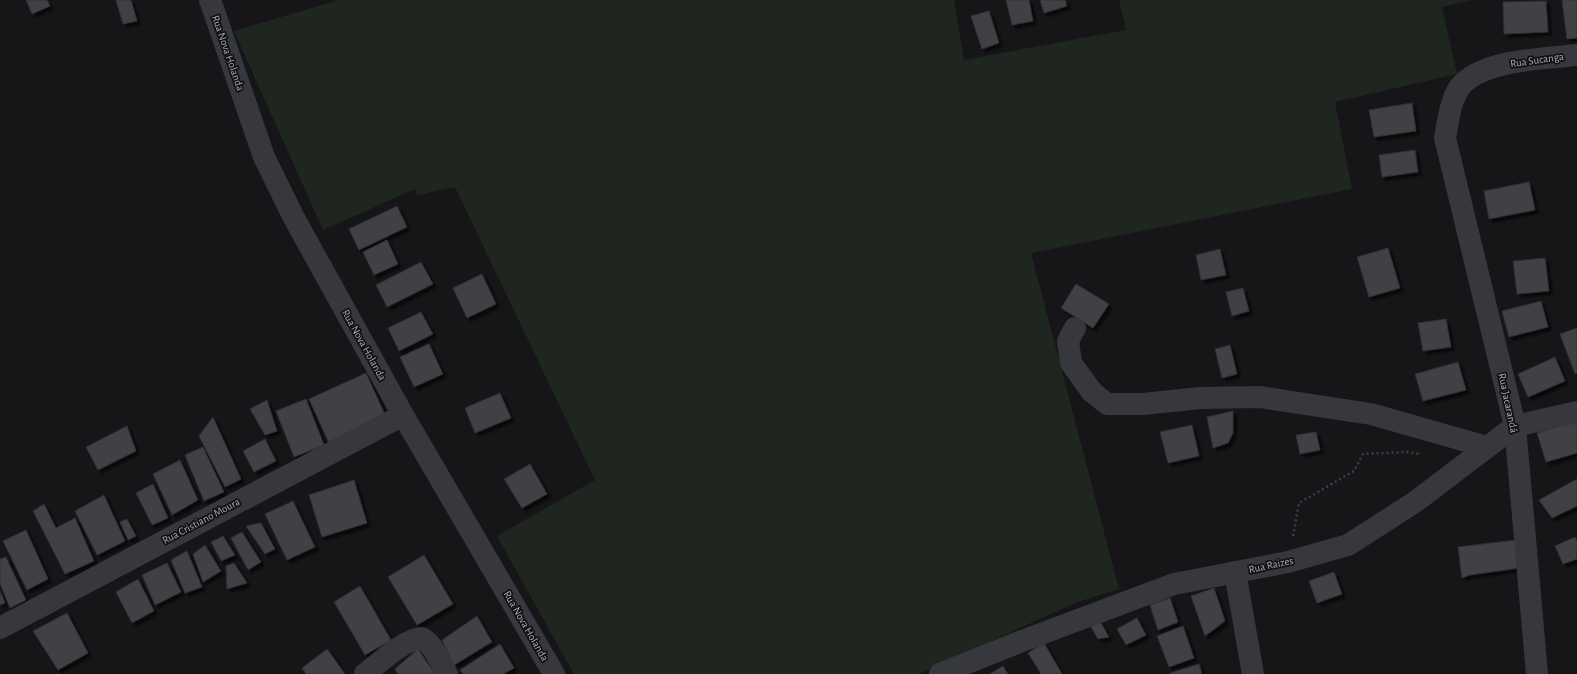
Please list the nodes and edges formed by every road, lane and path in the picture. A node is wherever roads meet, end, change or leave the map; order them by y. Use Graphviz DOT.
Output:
graph roads {
  1 [pos="210,0"];
  2 [pos="1577,55"];
  3 [pos="1445,138"];
  4 [pos="1075,328"];
  5 [pos="1577,412"];
  6 [pos="403,415"];
  7 [pos="1515,426"];
  8 [pos="1486,447"];
  9 [pos="1426,454"];
  10 [pos="1288,562"];
  11 [pos="1236,572"];
  12 [pos="0,628"];
  13 [pos="365,674"];
  14 [pos="447,674"];
  15 [pos="554,674"];
  16 [pos="940,674"];
  17 [pos="1253,674"];
  18 [pos="1537,674"];
  1 -- 6 [label="street, Rua Nova Holanda"];
  2 -- 3 [label="street, Rua Sucanga"];
  3 -- 7 [label="street, Rua Jacarandá"];
  4 -- 8 [label="street"];
  5 -- 7 [label="street, Rua Raizes"];
  6 -- 12 [label="street, Rua Cristiano Moura"];
  6 -- 15 [label="street, Rua Nova Holanda"];
  7 -- 8 [label="street, Rua Raizes"];
  7 -- 18 [label="street, Rua Jacarandá"];
  8 -- 10 [label="street, Rua Raizes"];
  9 -- 10 [label="path"];
  10 -- 11 [label="street, Rua Raizes"];
  11 -- 16 [label="street, Rua Raizes"];
  11 -- 17 [label="street"];
  13 -- 14 [label="street"];
}
